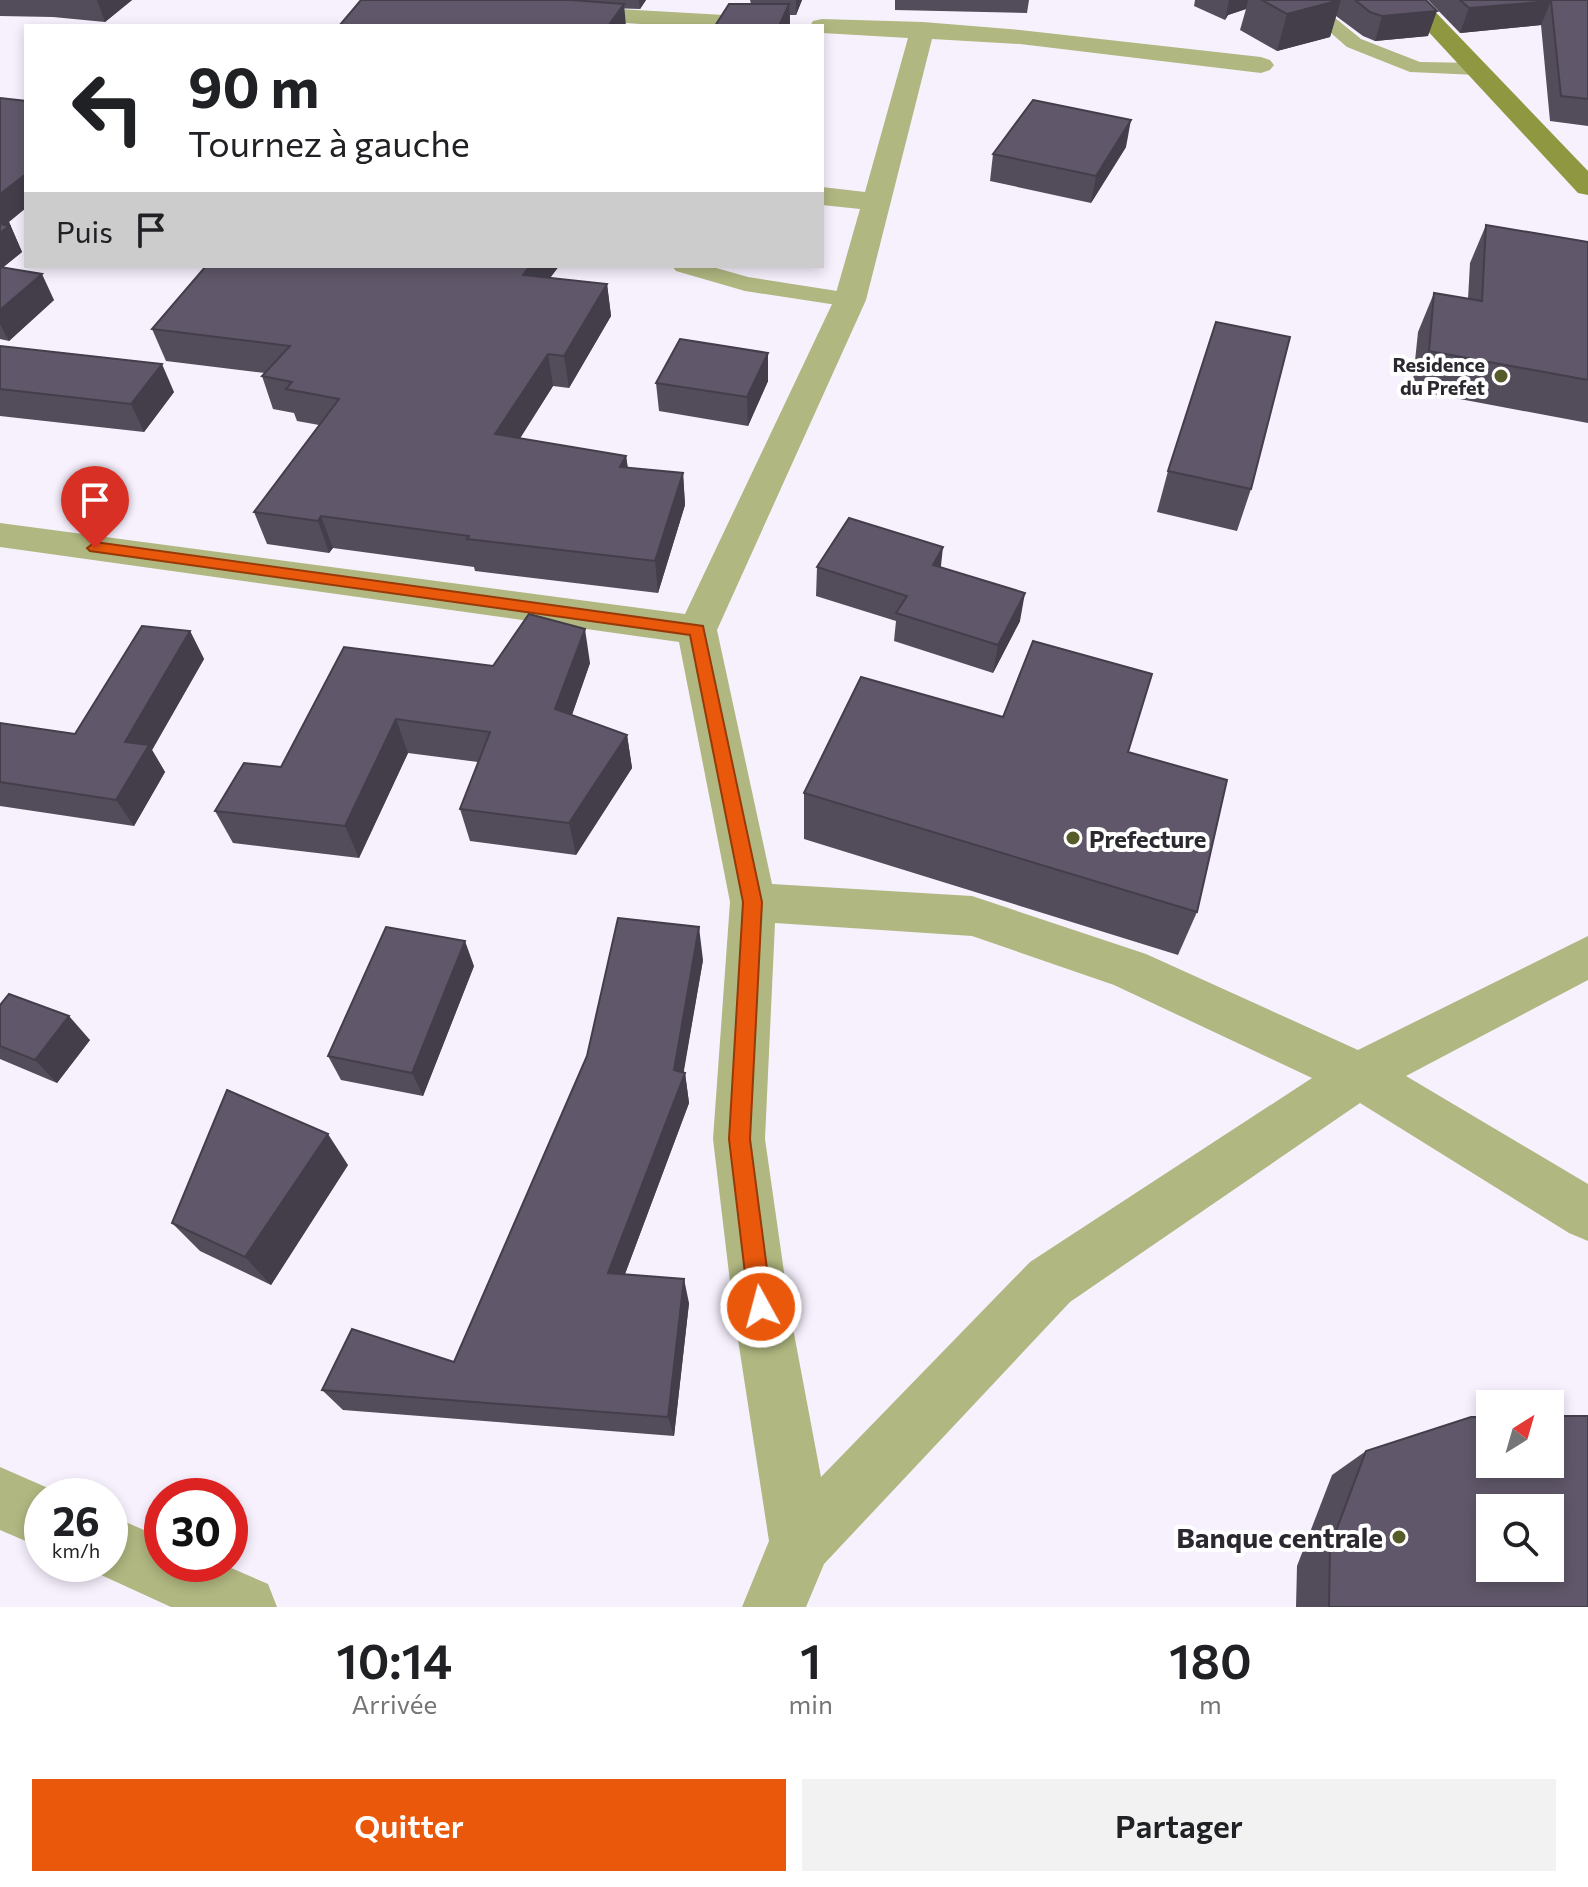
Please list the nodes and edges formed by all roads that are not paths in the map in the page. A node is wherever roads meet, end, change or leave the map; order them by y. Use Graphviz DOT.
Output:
graph roads {
  1 [pos="704,0"];
  2 [pos="1302,0"];
  3 [pos="1411,0"];
  4 [pos="545,11"];
  5 [pos="682,22"];
  6 [pos="751,24"];
  7 [pos="824,26"];
  8 [pos="923,29"];
  9 [pos="1261,65"];
  10 [pos="1477,69"];
  11 [pos="1588,187"];
  12 [pos="824,196"];
  13 [pos="875,202"];
  14 [pos="691,268"];
  15 [pos="850,300"];
  16 [pos="0,535"];
  17 [pos="697,630"];
  18 [pos="753,902"];
  19 [pos="1588,957"];
  20 [pos="1359,1075"];
  21 [pos="1588,1214"];
  22 [pos="0,1498"];
  23 [pos="24,1509"];
  24 [pos="801,1542"];
  25 [pos="128,1555"];
  26 [pos="245,1607"];
  27 [pos="774,1607"];
  1 -- 5 [label="street"];
  2 -- 10 [label="lane"];
  3 -- 10 [label="street"];
  4 -- 5 [label="street"];
  5 -- 6 [label="street"];
  7 -- 8 [label="street"];
  8 -- 9 [label="street"];
  8 -- 13 [label="street"];
  10 -- 11 [label="street"];
  12 -- 13 [label="street"];
  13 -- 15 [label="street"];
  14 -- 15 [label="lane"];
  15 -- 17 [label="street"];
  16 -- 17 [label="street"];
  17 -- 18 [label="street"];
  18 -- 20 [label="street"];
  18 -- 24 [label="street"];
  19 -- 20 [label="street"];
  20 -- 21 [label="street"];
  20 -- 24 [label="street"];
  22 -- 23 [label="street"];
  24 -- 27 [label="street"];
  25 -- 26 [label="street"];
}
